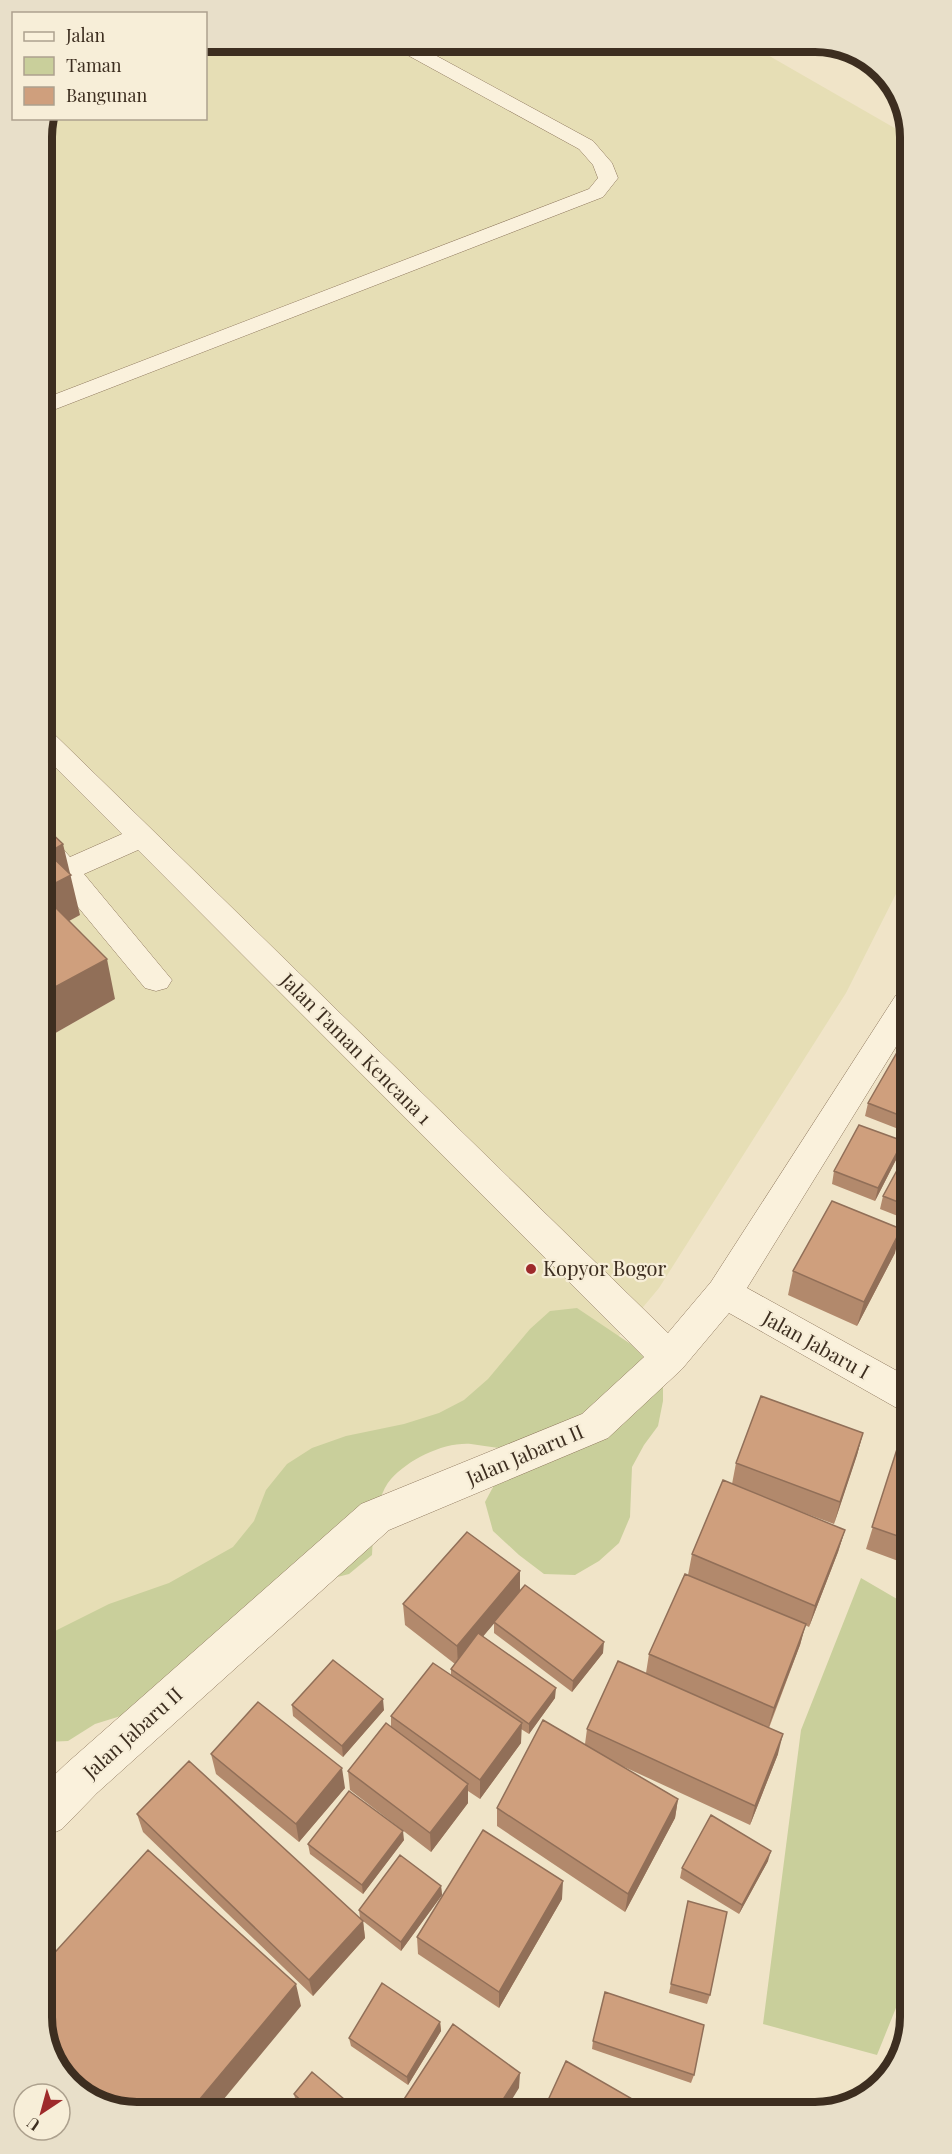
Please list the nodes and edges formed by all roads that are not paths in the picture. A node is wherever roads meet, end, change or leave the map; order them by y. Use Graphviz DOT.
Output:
graph roads {
  1 [pos="416,52"];
  2 [pos="53,403"];
  3 [pos="53,749"];
  4 [pos="142,837"];
  5 [pos="53,856"];
  6 [pos="65,871"];
  7 [pos="156,980"];
  8 [pos="900,1015"];
  9 [pos="724,1293"];
  10 [pos="669,1358"];
  11 [pos="900,1392"];
  12 [pos="52,1808"];
  1 -- 2 [label="street"];
  3 -- 4 [label="street, Jalan Taman Kencana 1"];
  4 -- 6 [label="street"];
  4 -- 10 [label="street, Jalan Taman Kencana 1"];
  5 -- 6 [label="street"];
  6 -- 7 [label="street"];
  8 -- 9 [label="street, Jalan Jabaru II"];
  9 -- 10 [label="street, Jalan Jabaru II"];
  9 -- 11 [label="street, Jalan Jabaru I"];
  10 -- 12 [label="street, Jalan Jabaru II"];
}
